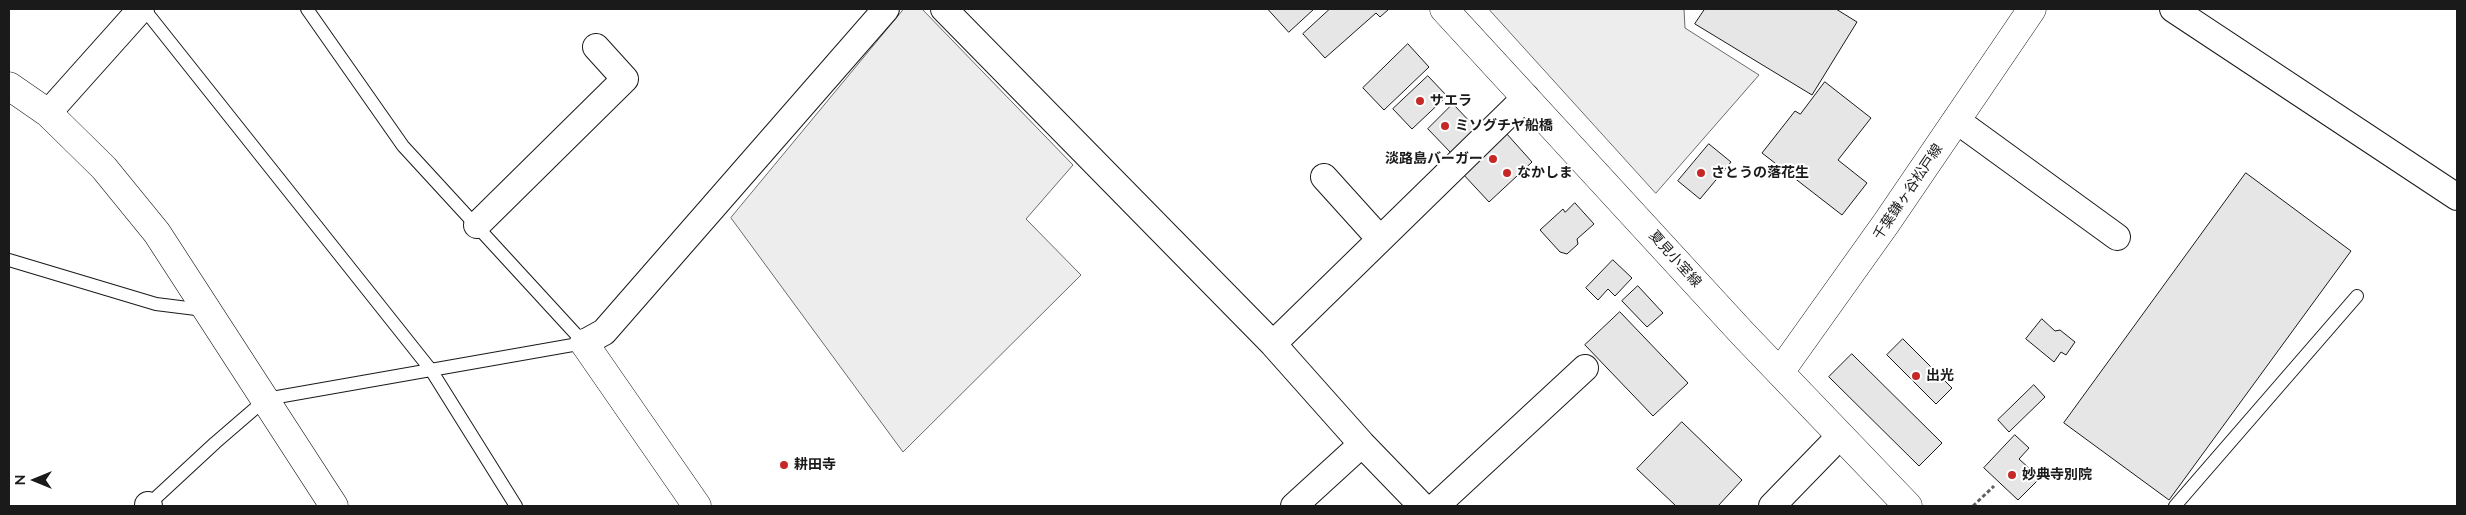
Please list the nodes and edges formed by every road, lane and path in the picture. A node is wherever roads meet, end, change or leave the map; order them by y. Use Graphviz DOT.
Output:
graph roads {
  1 [pos="142,9"];
  2 [pos="308,9"];
  3 [pos="886,9"];
  4 [pos="944,9"];
  5 [pos="1444,9"];
  6 [pos="2032,9"];
  7 [pos="2173,9"];
  8 [pos="596,47"];
  9 [pos="9,86"];
  10 [pos="1526,97"];
  11 [pos="48,113"];
  12 [pos="1956,120"];
  13 [pos="1324,177"];
  14 [pos="2455,192"];
  15 [pos="477,225"];
  16 [pos="2117,237"];
  17 [pos="1380,238"];
  18 [pos="9,260"];
  19 [pos="2357,296"];
  20 [pos="209,311"];
  21 [pos="584,343"];
  22 [pos="1273,344"];
  23 [pos="1585,368"];
  24 [pos="431,370"];
  25 [pos="1780,372"];
  26 [pos="266,399"];
  27 [pos="1840,436"];
  28 [pos="1362,444"];
  29 [pos="1994,486"];
  30 [pos="148,506"];
  31 [pos="334,506"];
  32 [pos="516,506"];
  33 [pos="697,506"];
  34 [pos="1294,506"];
  35 [pos="1422,506"];
  36 [pos="1436,506"];
  37 [pos="1772,506"];
  38 [pos="1908,506"];
  39 [pos="1973,506"];
  40 [pos="2175,506"];
  1 -- 11 [label="street"];
  1 -- 24 [label="lane"];
  2 -- 15 [label="lane"];
  3 -- 21 [label="street"];
  4 -- 22 [label="street"];
  5 -- 10 [label="main road, 夏見小室線"];
  6 -- 12 [label="main road, 千葉鎌ヶ谷松戸線"];
  7 -- 14 [label="street"];
  8 -- 15 [label="street"];
  9 -- 11 [label="main road"];
  10 -- 17 [label="street"];
  10 -- 25 [label="main road, 夏見小室線"];
  11 -- 20 [label="main road"];
  12 -- 16 [label="street"];
  12 -- 25 [label="main road, 千葉鎌ヶ谷松戸線"];
  13 -- 17 [label="street"];
  15 -- 21 [label="lane"];
  17 -- 22 [label="street"];
  18 -- 20 [label="lane"];
  19 -- 40 [label="lane"];
  20 -- 26 [label="main road"];
  21 -- 24 [label="lane"];
  21 -- 33 [label="main road"];
  22 -- 28 [label="street"];
  23 -- 36 [label="street"];
  24 -- 26 [label="lane"];
  24 -- 32 [label="lane"];
  25 -- 27 [label="main road, 夏見小室線"];
  26 -- 30 [label="lane"];
  26 -- 31 [label="main road"];
  27 -- 37 [label="street"];
  27 -- 38 [label="main road, 夏見小室線"];
  28 -- 34 [label="street"];
  28 -- 35 [label="street"];
  29 -- 39 [label="path"];
}
